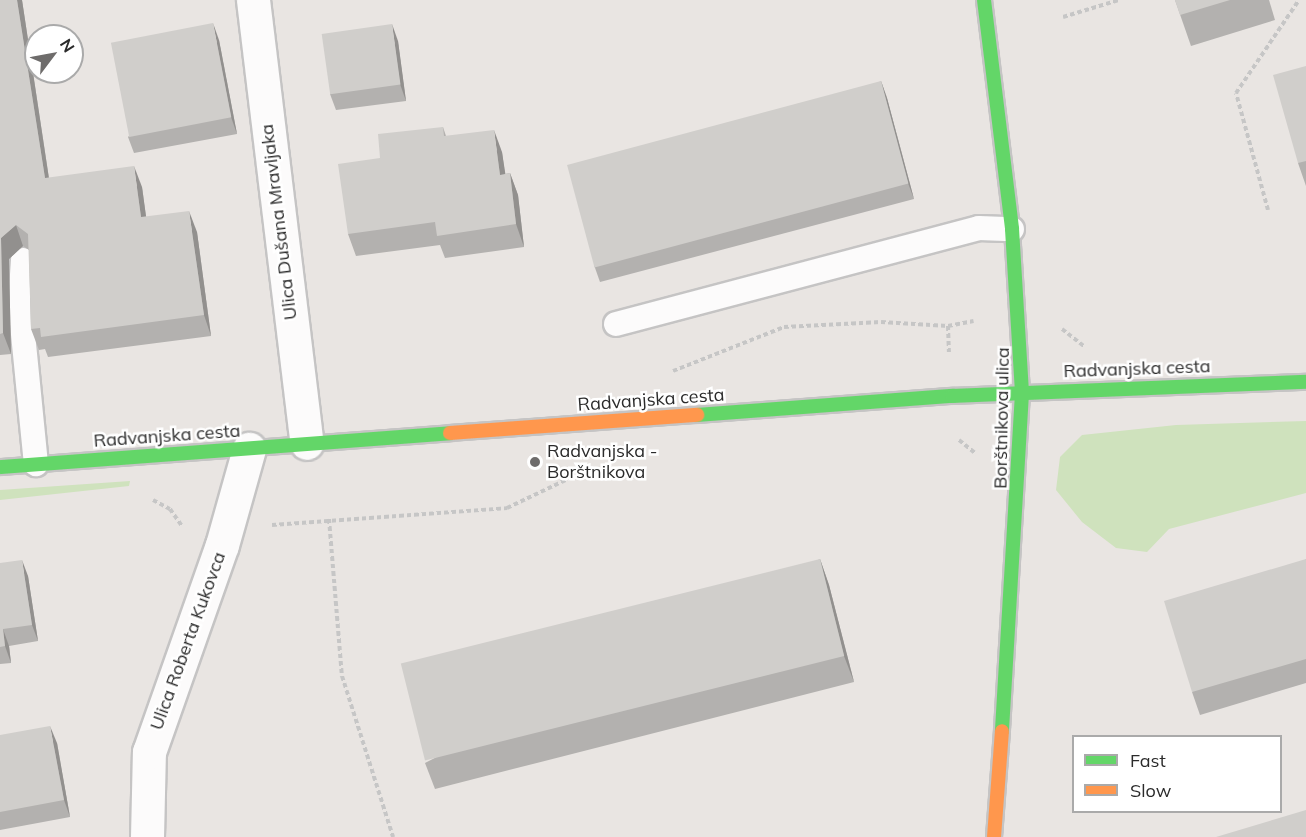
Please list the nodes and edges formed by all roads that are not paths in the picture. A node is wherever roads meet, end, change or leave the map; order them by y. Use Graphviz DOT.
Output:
graph roads {
  1 [pos="253,0"];
  2 [pos="984,0"];
  3 [pos="1012,228"];
  4 [pos="23,260"];
  5 [pos="616,324"];
  6 [pos="1306,382"];
  7 [pos="1022,393"];
  8 [pos="307,443"];
  9 [pos="249,448"];
  10 [pos="36,464"];
  11 [pos="0,467"];
  12 [pos="147,837"];
  13 [pos="994,837"];
  1 -- 8 [label="street, Ulica Dušana Mravljaka"];
  2 -- 3 [label="street, Borštnikova ulica"];
  3 -- 5 [label="lane"];
  3 -- 7 [label="street, Borštnikova ulica"];
  4 -- 10 [label="lane"];
  6 -- 7 [label="street, Radvanjska cesta"];
  7 -- 8 [label="street, Radvanjska cesta"];
  7 -- 13 [label="street, Borštnikova ulica"];
  8 -- 9 [label="street, Radvanjska cesta"];
  9 -- 10 [label="street, Radvanjska cesta"];
  9 -- 12 [label="street, Ulica Roberta Kukovca"];
  10 -- 11 [label="street, Radvanjska cesta"];
}
